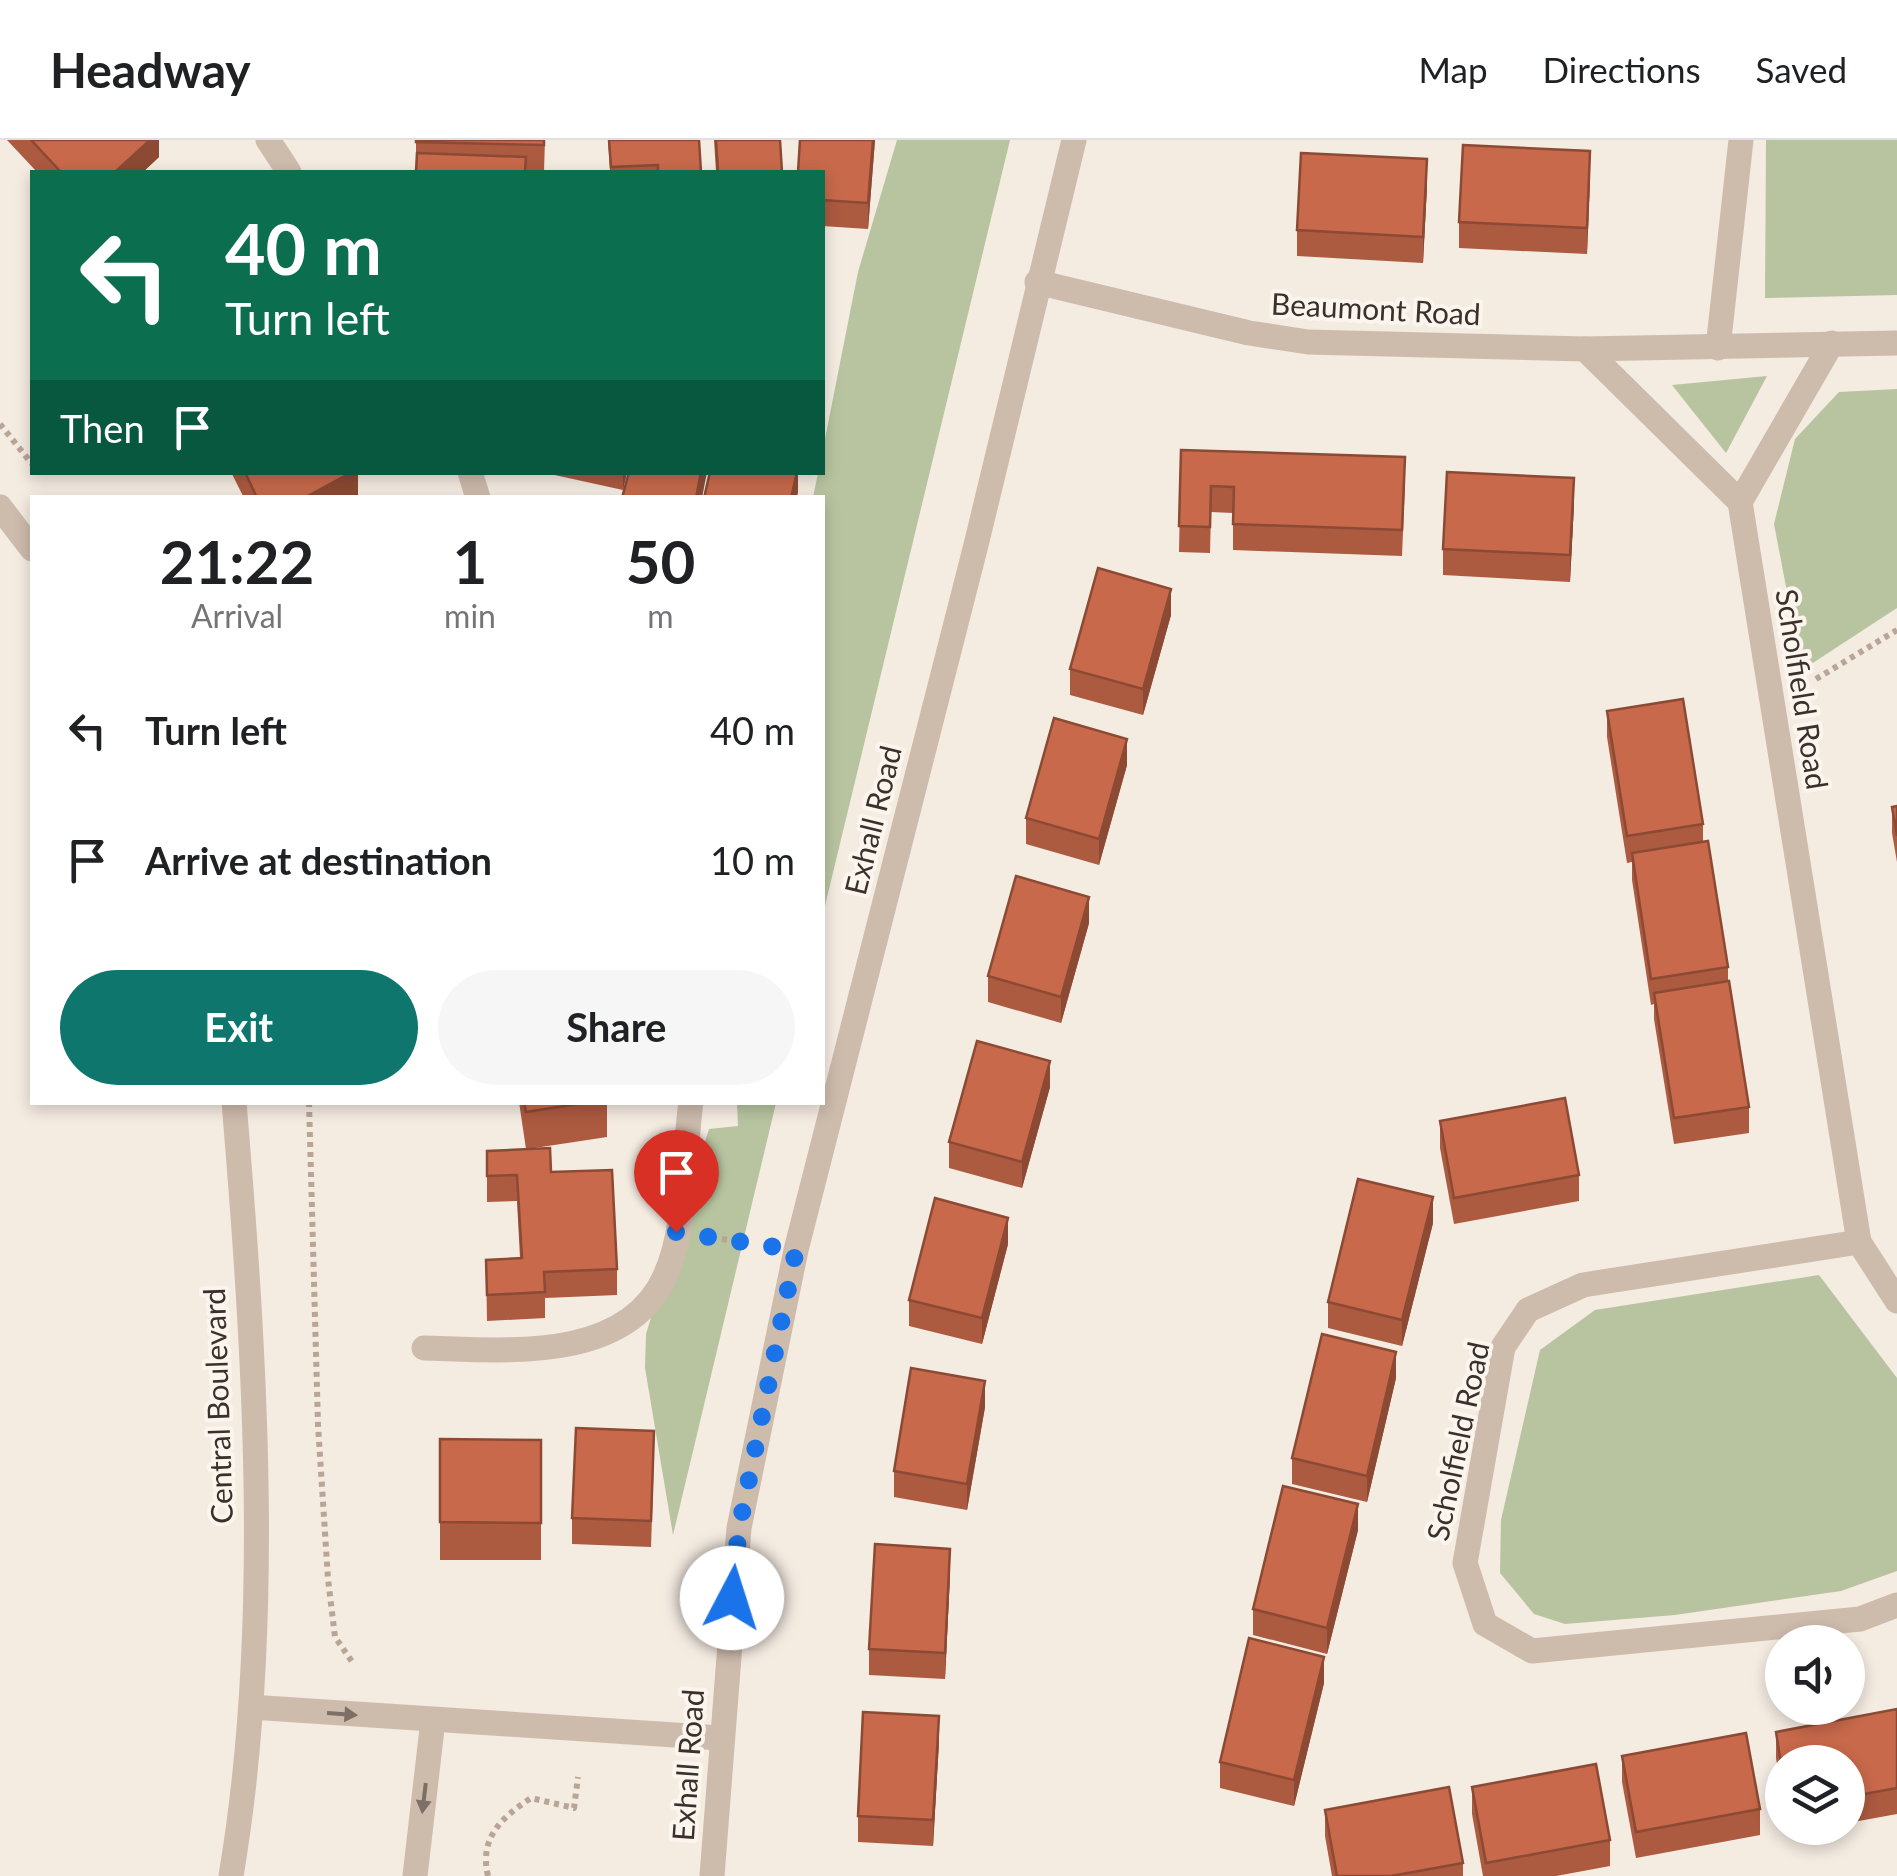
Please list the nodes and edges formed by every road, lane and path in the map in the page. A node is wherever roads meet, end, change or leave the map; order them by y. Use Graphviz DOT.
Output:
graph roads {
  1 [pos="268,140"];
  2 [pos="1074,140"];
  3 [pos="1741,140"];
  4 [pos="288,170"];
  5 [pos="1036,282"];
  6 [pos="1897,343"];
  7 [pos="1832,344"];
  8 [pos="1718,348"];
  9 [pos="1585,349"];
  10 [pos="0,424"];
  11 [pos="30,462"];
  12 [pos="1740,502"];
  13 [pos="0,507"];
  14 [pos="30,546"];
  15 [pos="1897,630"];
  16 [pos="1772,706"];
  17 [pos="234,1105"];
  18 [pos="309,1105"];
  19 [pos="690,1105"];
  20 [pos="676,1232"];
  21 [pos="1858,1242"];
  22 [pos="796,1250"];
  23 [pos="1897,1301"];
  24 [pos="424,1348"];
  25 [pos="1897,1605"];
  26 [pos="362,1666"];
  27 [pos="251,1707"];
  28 [pos="434,1720"];
  29 [pos="584,1728"];
  30 [pos="720,1738"];
  31 [pos="231,1876"];
  32 [pos="416,1876"];
  33 [pos="488,1876"];
  34 [pos="712,1876"];
  1 -- 4 [label="street"];
  2 -- 5 [label="street, Exhall Road"];
  3 -- 8 [label="street"];
  5 -- 9 [label="street, Beaumont Road"];
  5 -- 22 [label="street, Exhall Road"];
  6 -- 7 [label="street, Beaumont Road"];
  7 -- 8 [label="street, Beaumont Road"];
  7 -- 12 [label="street"];
  8 -- 9 [label="street, Beaumont Road"];
  9 -- 12 [label="street"];
  10 -- 11 [label="path"];
  12 -- 16 [label="street, Scholfield Road"];
  13 -- 14 [label="street"];
  15 -- 16 [label="path"];
  16 -- 21 [label="street, Scholfield Road"];
  17 -- 27 [label="street, Central Boulevard"];
  18 -- 26 [label="path"];
  19 -- 20 [label="street"];
  20 -- 22 [label="path"];
  20 -- 24 [label="street"];
  21 -- 23 [label="street, Scholfield Road"];
  21 -- 25 [label="street, Scholfield Road"];
  22 -- 30 [label="street, Exhall Road"];
  27 -- 28 [label="street, one-way"];
  27 -- 31 [label="street, Central Boulevard"];
  28 -- 29 [label="street"];
  28 -- 32 [label="street, one-way"];
  29 -- 30 [label="street"];
  29 -- 33 [label="path"];
  30 -- 34 [label="street, Exhall Road"];
}
